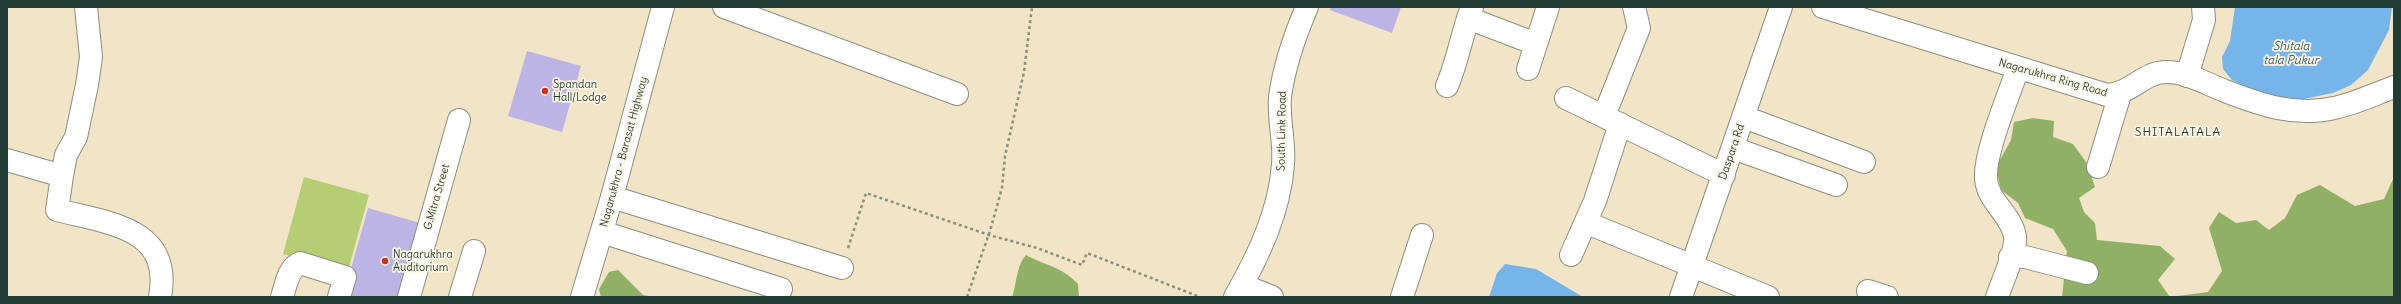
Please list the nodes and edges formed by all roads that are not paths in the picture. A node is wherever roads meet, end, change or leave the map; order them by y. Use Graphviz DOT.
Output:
graph roads {
  1 [pos="86,7"];
  2 [pos="663,7"];
  3 [pos="724,7"];
  4 [pos="1307,7"];
  5 [pos="1548,7"];
  6 [pos="1634,7"];
  7 [pos="1781,7"];
  8 [pos="1823,7"];
  9 [pos="2203,7"];
  10 [pos="1471,10"];
  11 [pos="1865,14"];
  12 [pos="1536,44"];
  13 [pos="2018,68"];
  14 [pos="1528,69"];
  15 [pos="2187,76"];
  16 [pos="1447,86"];
  17 [pos="2394,87"];
  18 [pos="957,94"];
  19 [pos="2120,94"];
  20 [pos="1566,98"];
  21 [pos="1744,117"];
  22 [pos="459,120"];
  23 [pos="1612,120"];
  24 [pos="1733,148"];
  25 [pos="7,160"];
  26 [pos="1864,162"];
  27 [pos="2098,167"];
  28 [pos="1724,175"];
  29 [pos="62,176"];
  30 [pos="1836,185"];
  31 [pos="612,197"];
  32 [pos="1586,223"];
  33 [pos="602,232"];
  34 [pos="1422,235"];
  35 [pos="474,251"];
  36 [pos="1571,255"];
  37 [pos="2010,257"];
  38 [pos="1692,266"];
  39 [pos="842,268"];
  40 [pos="2086,273"];
  41 [pos="781,289"];
  42 [pos="1238,291"];
  43 [pos="160,297"];
  44 [pos="282,297"];
  45 [pos="339,297"];
  46 [pos="409,297"];
  47 [pos="460,297"];
  48 [pos="582,297"];
  49 [pos="1272,297"];
  50 [pos="1402,297"];
  51 [pos="1681,297"];
  52 [pos="1768,297"];
  53 [pos="1997,297"];
  1 -- 29 [label="street"];
  2 -- 31 [label="street, Nagarukhra - Barasat Highway"];
  3 -- 18 [label="street"];
  4 -- 42 [label="street, South Link Road"];
  5 -- 12 [label="street"];
  6 -- 23 [label="street"];
  7 -- 21 [label="street, Daspara Rd"];
  8 -- 11 [label="street, Nagarukhra Ring Road"];
  9 -- 15 [label="street"];
  10 -- 12 [label="street"];
  10 -- 16 [label="street"];
  11 -- 13 [label="street, Nagarukhra Ring Road"];
  12 -- 14 [label="street"];
  13 -- 19 [label="street, Nagarukhra Ring Road"];
  13 -- 37 [label="street"];
  15 -- 17 [label="street, Nagarukhra Ring Road"];
  15 -- 19 [label="street, Nagarukhra Ring Road"];
  19 -- 27 [label="street"];
  20 -- 23 [label="street"];
  21 -- 24 [label="street, Daspara Rd"];
  21 -- 26 [label="street"];
  22 -- 46 [label="street, G.Mitra Street"];
  23 -- 28 [label="street"];
  23 -- 32 [label="street"];
  24 -- 28 [label="street, Daspara Rd"];
  24 -- 30 [label="street"];
  25 -- 29 [label="street"];
  28 -- 38 [label="street, Daspara Rd"];
  29 -- 43 [label="street"];
  31 -- 33 [label="street, Nagarukhra - Barasat Highway"];
  31 -- 39 [label="street"];
  32 -- 36 [label="street"];
  32 -- 38 [label="street"];
  33 -- 41 [label="street"];
  33 -- 48 [label="street, Nagarukhra - Barasat Highway"];
  34 -- 50 [label="street"];
  35 -- 47 [label="street"];
  37 -- 40 [label="street"];
  37 -- 53 [label="street"];
  38 -- 51 [label="street, Daspara Rd"];
  38 -- 52 [label="street"];
  42 -- 49 [label="street"];
  44 -- 45 [label="street"];
}
